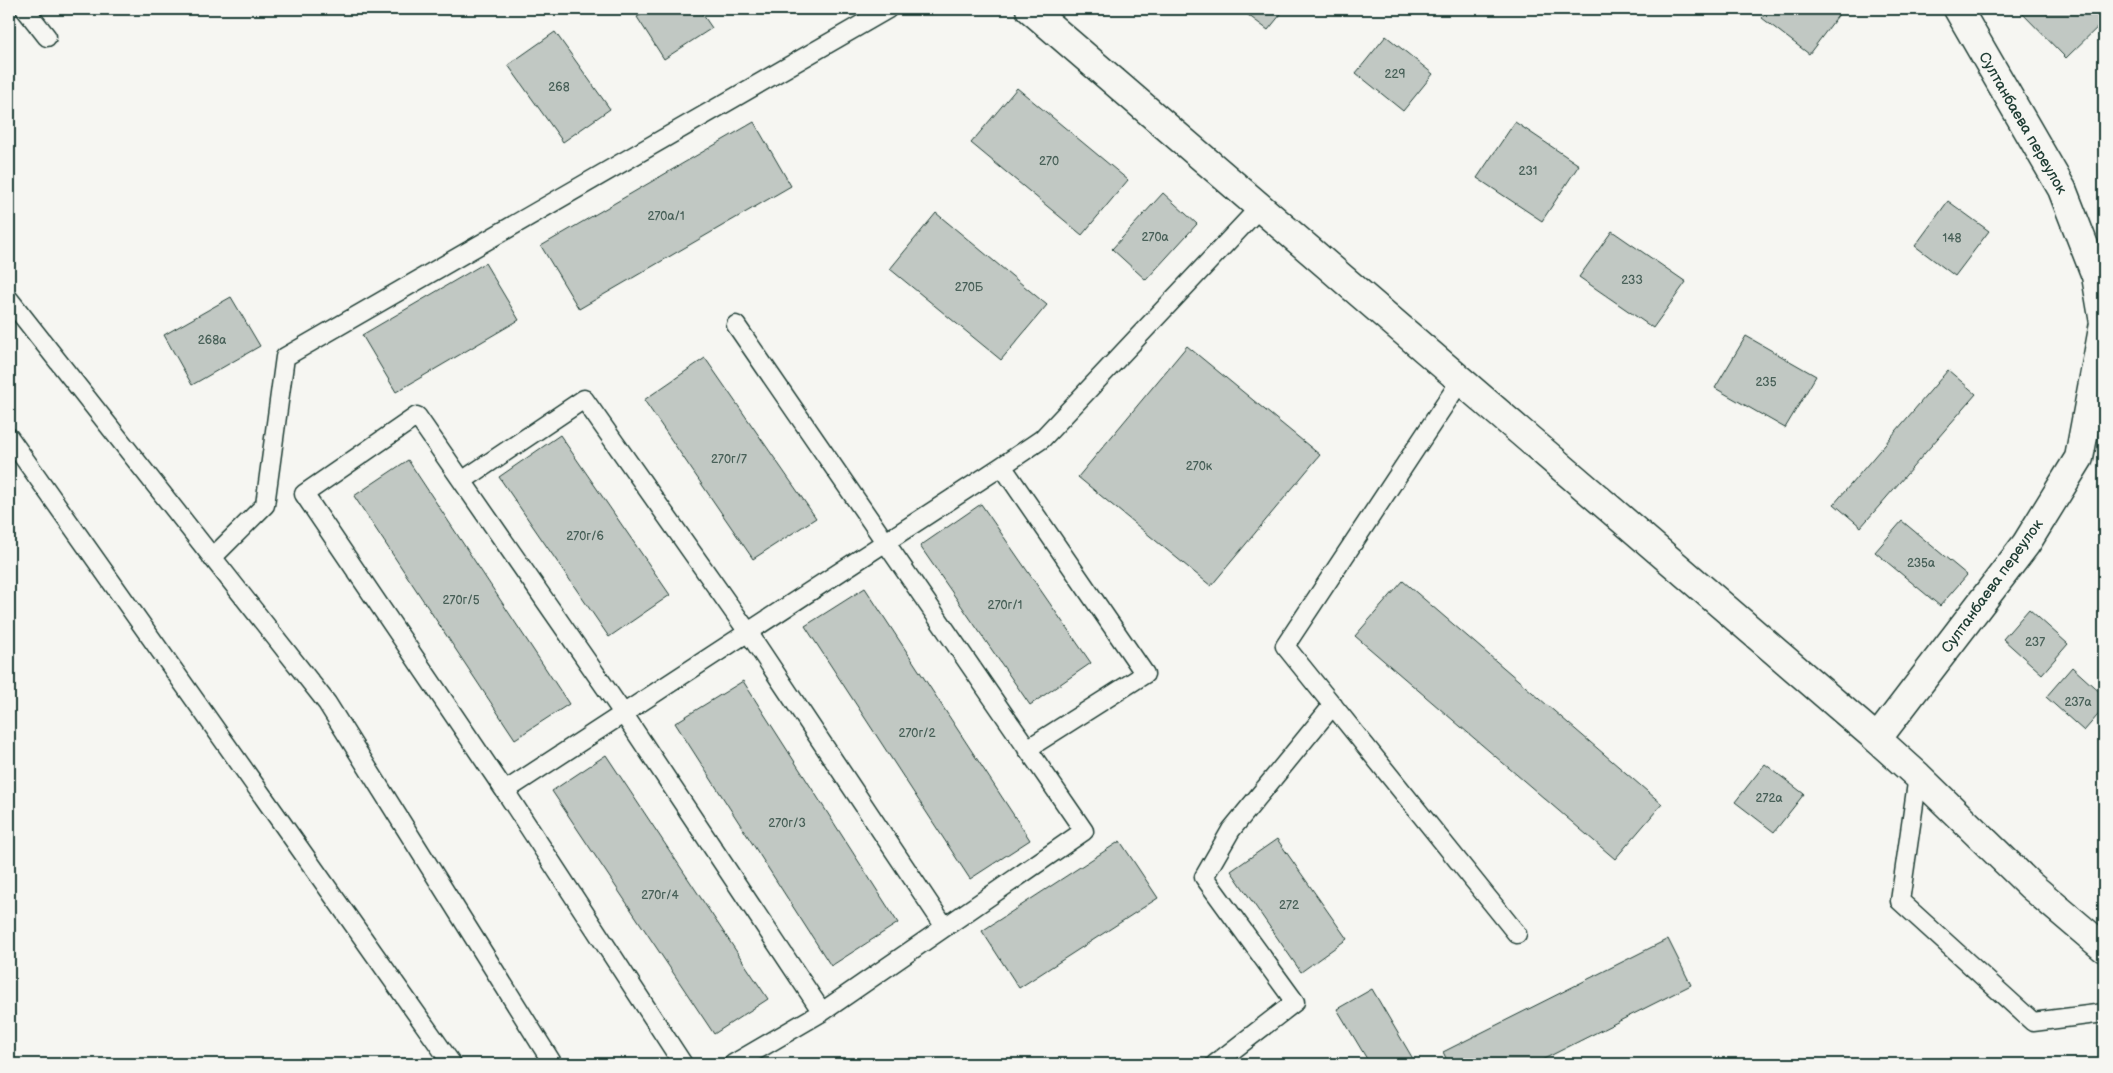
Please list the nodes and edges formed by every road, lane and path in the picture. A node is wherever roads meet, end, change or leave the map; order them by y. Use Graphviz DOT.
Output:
graph roads {
  1 [pos="25,9"];
  2 [pos="888,9"];
  3 [pos="1030,9"];
  4 [pos="1958,9"];
  5 [pos="47,37"];
  6 [pos="1260,207"];
  7 [pos="9,299"];
  8 [pos="736,325"];
  9 [pos="1461,380"];
  10 [pos="9,437"];
  11 [pos="1002,466"];
  12 [pos="462,481"];
  13 [pos="886,542"];
  14 [pos="212,558"];
  15 [pos="748,632"];
  16 [pos="1333,705"];
  17 [pos="623,713"];
  18 [pos="1877,739"];
  19 [pos="1027,749"];
  20 [pos="1918,776"];
  21 [pos="505,791"];
  22 [pos="945,926"];
  23 [pos="1517,934"];
  24 [pos="2104,948"];
  25 [pos="822,1012"];
  26 [pos="2104,1013"];
  27 [pos="452,1064"];
  28 [pos="553,1064"];
  29 [pos="683,1064"];
  30 [pos="733,1064"];
  31 [pos="1215,1064"];
  1 -- 5 [label="lane"];
  2 -- 14 [label="lane"];
  3 -- 6 [label="main road"];
  4 -- 18 [label="main road, Султанбаева переулок"];
  6 -- 9 [label="main road"];
  6 -- 11 [label="lane"];
  7 -- 14 [label="lane"];
  8 -- 13 [label="lane"];
  9 -- 16 [label="lane"];
  9 -- 18 [label="main road"];
  10 -- 27 [label="lane"];
  11 -- 13 [label="lane"];
  11 -- 19 [label="lane"];
  12 -- 15 [label="lane"];
  12 -- 17 [label="lane"];
  12 -- 21 [label="lane"];
  13 -- 15 [label="lane"];
  13 -- 19 [label="lane"];
  14 -- 28 [label="lane"];
  15 -- 17 [label="lane"];
  15 -- 22 [label="lane"];
  16 -- 23 [label="lane"];
  16 -- 31 [label="lane"];
  17 -- 21 [label="lane"];
  17 -- 25 [label="lane"];
  18 -- 20 [label="main road"];
  19 -- 22 [label="lane"];
  20 -- 24 [label="main road"];
  20 -- 26 [label="lane"];
  21 -- 29 [label="lane"];
  22 -- 25 [label="lane"];
  25 -- 30 [label="lane"];
}
